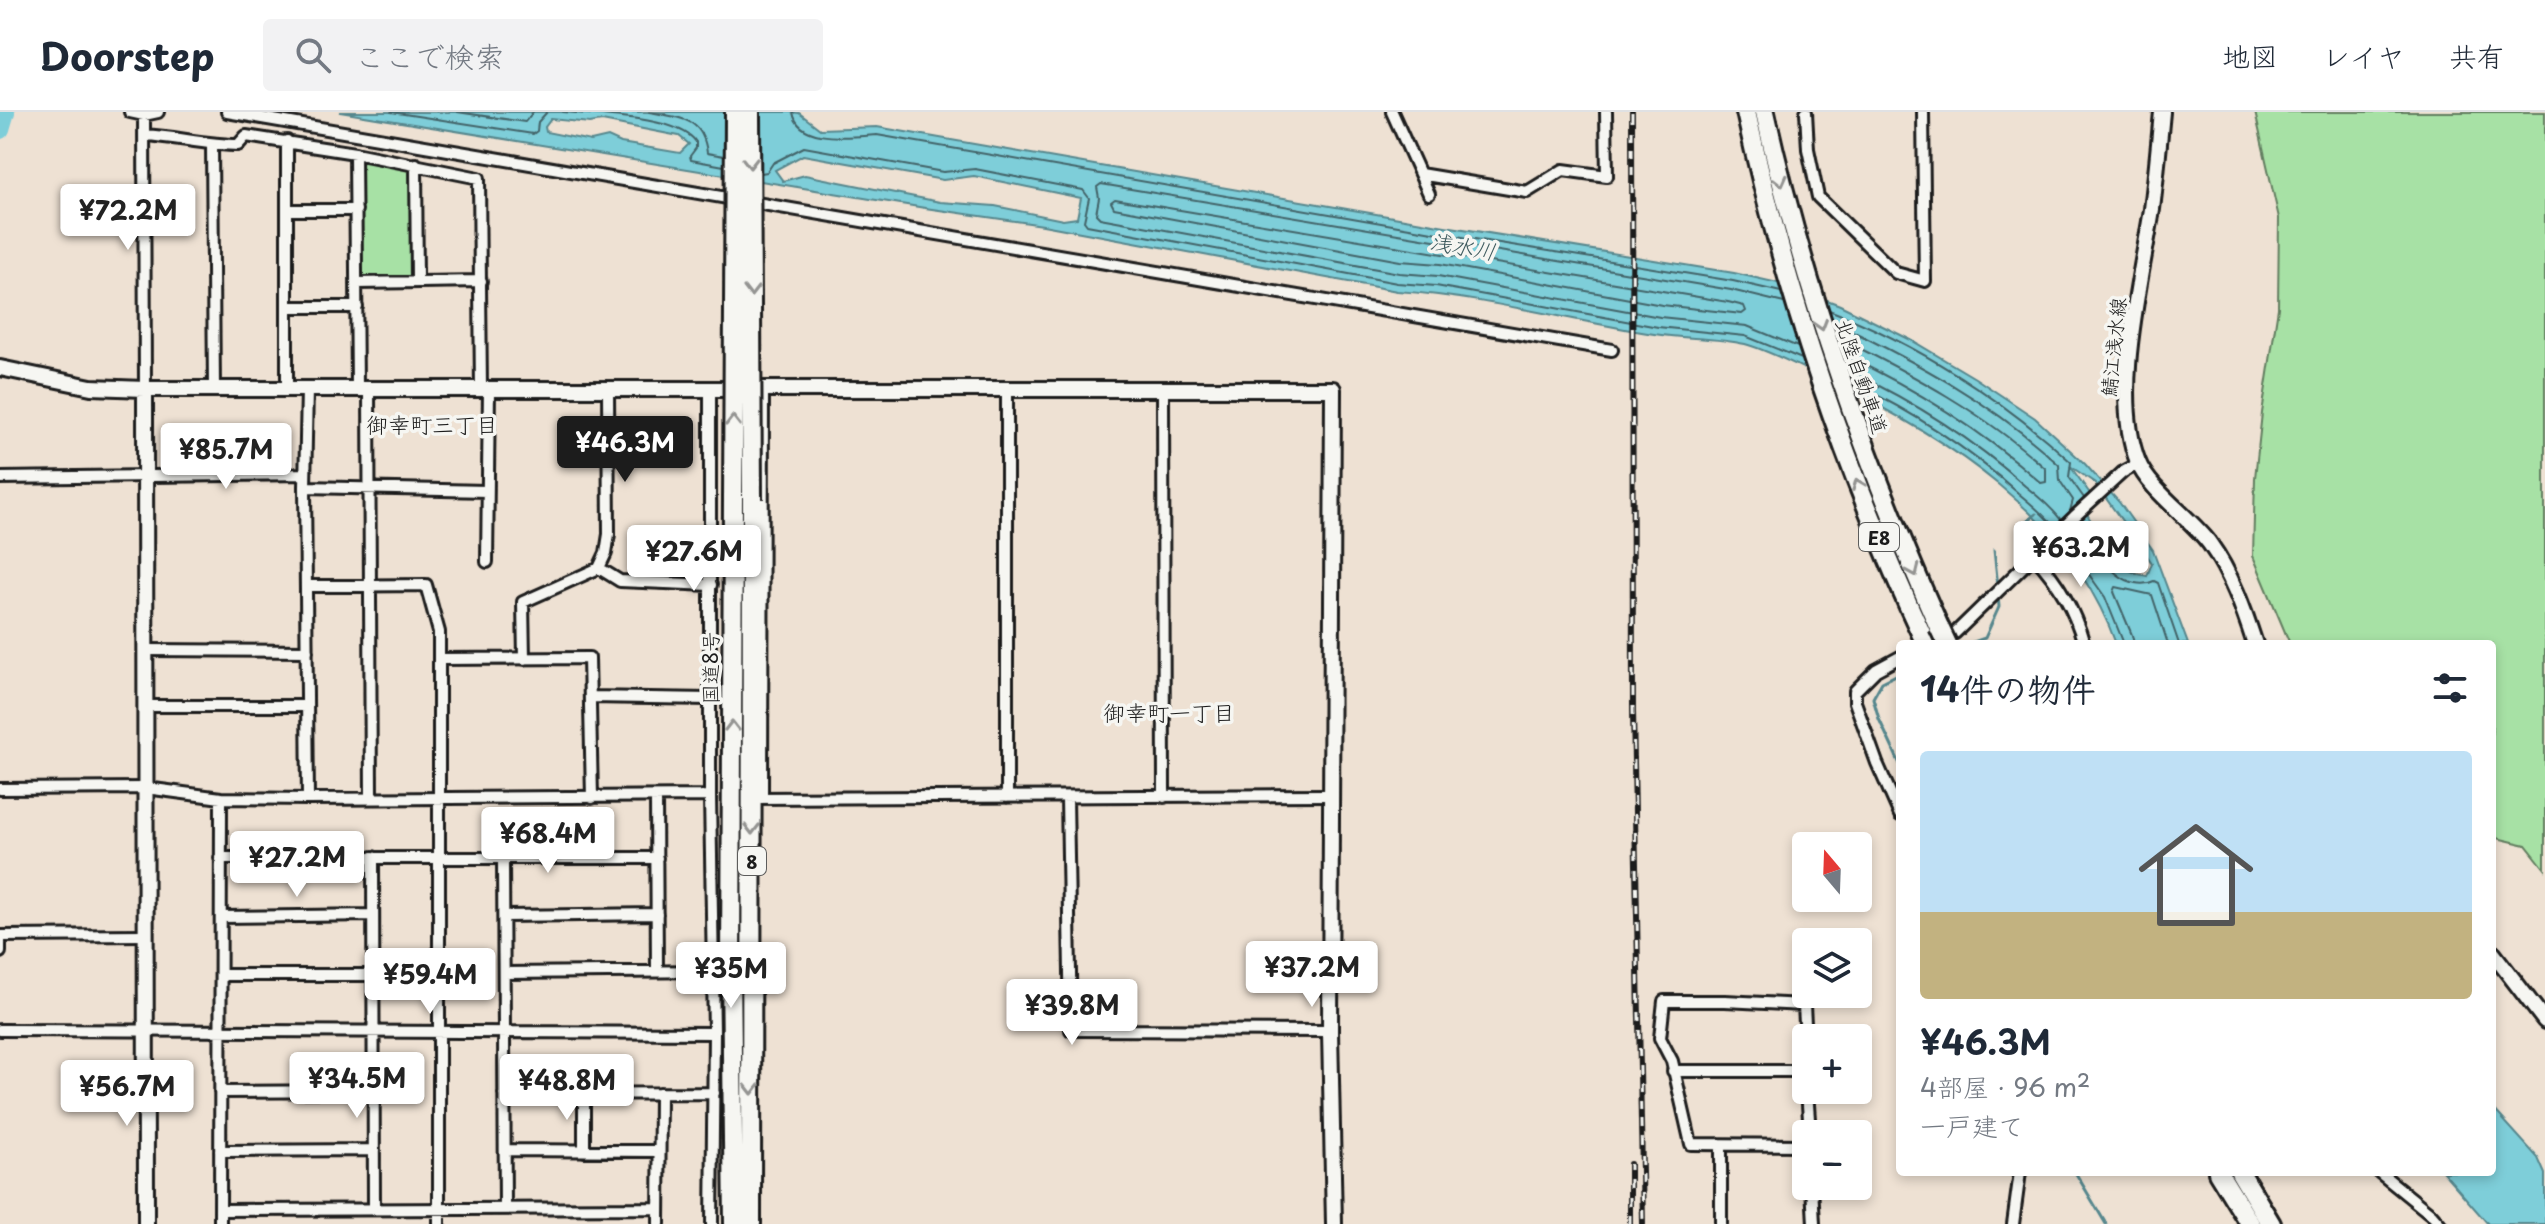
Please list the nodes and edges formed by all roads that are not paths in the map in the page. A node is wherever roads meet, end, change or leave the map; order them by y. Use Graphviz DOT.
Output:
graph roads {
  1 [pos="130,112"];
  2 [pos="158,112"];
  3 [pos="227,112"];
  4 [pos="735,112"];
  5 [pos="750,112"];
  6 [pos="1392,112"];
  7 [pos="1606,112"];
  8 [pos="1746,112"];
  9 [pos="1765,112"];
  10 [pos="1806,112"];
  11 [pos="1923,112"];
  12 [pos="2162,112"];
  13 [pos="144,115"];
  14 [pos="145,135"];
  15 [pos="287,141"];
  16 [pos="212,145"];
  17 [pos="355,153"];
  18 [pos="416,164"];
  19 [pos="1420,174"];
  20 [pos="1429,194"];
  21 [pos="287,210"];
  22 [pos="356,210"];
  23 [pos="417,281"];
  24 [pos="481,281"];
  25 [pos="357,283"];
  26 [pos="287,307"];
  27 [pos="357,307"];
  28 [pos="1612,350"];
  29 [pos="0,368"];
  30 [pos="145,389"];
  31 [pos="214,389"];
  32 [pos="287,389"];
  33 [pos="307,389"];
  34 [pos="363,389"];
  35 [pos="1007,389"];
  36 [pos="485,390"];
  37 [pos="608,390"];
  38 [pos="710,390"];
  39 [pos="763,390"];
  40 [pos="1163,391"];
  41 [pos="2138,464"];
  42 [pos="146,474"];
  43 [pos="305,474"];
  44 [pos="0,478"];
  45 [pos="305,487"];
  46 [pos="371,488"];
  47 [pos="487,491"];
  48 [pos="742,499"];
  49 [pos="2036,555"];
  50 [pos="487,562"];
  51 [pos="599,568"];
  52 [pos="370,585"];
  53 [pos="711,585"];
  54 [pos="306,586"];
  55 [pos="1932,638"];
  56 [pos="2082,640"];
  57 [pos="2254,640"];
  58 [pos="145,650"];
  59 [pos="307,651"];
  60 [pos="439,659"];
  61 [pos="524,659"];
  62 [pos="1896,659"];
  63 [pos="590,697"];
  64 [pos="710,699"];
  65 [pos="146,706"];
  66 [pos="307,706"];
  67 [pos="146,788"];
  68 [pos="0,789"];
  69 [pos="1332,795"];
  70 [pos="710,796"];
  71 [pos="656,797"];
  72 [pos="1007,797"];
  73 [pos="1164,797"];
  74 [pos="221,798"];
  75 [pos="439,798"];
  76 [pos="592,798"];
  77 [pos="757,798"];
  78 [pos="1067,798"];
  79 [pos="308,799"];
  80 [pos="371,799"];
  81 [pos="1896,806"];
  82 [pos="373,857"];
  83 [pos="220,858"];
  84 [pos="439,858"];
  85 [pos="503,858"];
  86 [pos="657,858"];
  87 [pos="657,914"];
  88 [pos="373,915"];
  89 [pos="505,916"];
  90 [pos="221,917"];
  91 [pos="146,935"];
  92 [pos="0,952"];
  93 [pos="2496,957"];
  94 [pos="713,971"];
  95 [pos="657,972"];
  96 [pos="504,973"];
  97 [pos="221,975"];
  98 [pos="373,975"];
  99 [pos="2545,1021"];
  100 [pos="1805,1024"];
  101 [pos="0,1030"];
  102 [pos="146,1031"];
  103 [pos="1330,1031"];
  104 [pos="374,1032"];
  105 [pos="504,1032"];
  106 [pos="220,1033"];
  107 [pos="438,1033"];
  108 [pos="714,1033"];
  109 [pos="1673,1071"];
  110 [pos="1792,1071"];
  111 [pos="374,1091"];
  112 [pos="220,1092"];
  113 [pos="584,1093"];
  114 [pos="660,1093"];
  115 [pos="714,1093"];
  116 [pos="504,1094"];
  117 [pos="1721,1145"];
  118 [pos="1792,1145"];
  119 [pos="374,1150"];
  120 [pos="505,1150"];
  121 [pos="220,1151"];
  122 [pos="584,1151"];
  123 [pos="658,1151"];
  124 [pos="2019,1176"];
  125 [pos="2220,1176"];
  126 [pos="2242,1176"];
  127 [pos="2384,1176"];
  128 [pos="1813,1200"];
  129 [pos="374,1208"];
  130 [pos="439,1208"];
  131 [pos="505,1208"];
  132 [pos="659,1208"];
  133 [pos="220,1210"];
  134 [pos="146,1224"];
  135 [pos="220,1224"];
  136 [pos="439,1224"];
  137 [pos="659,1224"];
  138 [pos="712,1224"];
  139 [pos="734,1224"];
  140 [pos="751,1224"];
  141 [pos="1334,1224"];
  142 [pos="1721,1224"];
  143 [pos="1814,1224"];
  144 [pos="2013,1224"];
  145 [pos="2250,1224"];
  146 [pos="2271,1224"];
  147 [pos="2440,1224"];
  1 -- 13 [label="street"];
  2 -- 13 [label="street"];
  3 -- 28 [label="street"];
  48 -- 4 [label="highway, 国道8号 / 8, one-way, bridge"];
  5 -- 48 [label="highway, 国道8号 / 8, one-way, bridge"];
  6 -- 19 [label="street"];
  7 -- 19 [label="street"];
  55 -- 8 [label="highway, 北陸自動車道 / E8, one-way"];
  9 -- 55 [label="highway, 北陸自動車道 / E8, one-way"];
  10 -- 11 [label="street"];
  12 -- 41 [label="street, 鯖江浅水線"];
  13 -- 14 [label="street"];
  14 -- 16 [label="street"];
  14 -- 30 [label="street"];
  15 -- 16 [label="street"];
  15 -- 17 [label="street"];
  15 -- 21 [label="street"];
  16 -- 31 [label="street"];
  17 -- 18 [label="street"];
  17 -- 22 [label="street"];
  18 -- 23 [label="street"];
  18 -- 24 [label="street"];
  19 -- 20 [label="street"];
  21 -- 22 [label="street"];
  21 -- 26 [label="street"];
  22 -- 25 [label="street"];
  23 -- 24 [label="street"];
  23 -- 25 [label="street"];
  24 -- 36 [label="street"];
  25 -- 27 [label="street"];
  26 -- 27 [label="street"];
  26 -- 32 [label="street"];
  27 -- 34 [label="street"];
  29 -- 30 [label="street"];
  30 -- 31 [label="street"];
  30 -- 42 [label="street"];
  31 -- 32 [label="street"];
  32 -- 33 [label="street"];
  33 -- 34 [label="street"];
  33 -- 43 [label="street"];
  34 -- 36 [label="street"];
  34 -- 46 [label="street"];
  35 -- 39 [label="street"];
  35 -- 40 [label="street"];
  35 -- 72 [label="street"];
  36 -- 37 [label="street"];
  36 -- 47 [label="street"];
  37 -- 38 [label="street"];
  37 -- 51 [label="street"];
  38 -- 39 [label="street"];
  38 -- 53 [label="street"];
  39 -- 77 [label="street"];
  40 -- 69 [label="street"];
  40 -- 73 [label="street"];
  41 -- 49 [label="street"];
  41 -- 57 [label="street, 鯖江浅水線"];
  42 -- 43 [label="street"];
  42 -- 44 [label="street"];
  42 -- 58 [label="street"];
  43 -- 45 [label="street"];
  45 -- 46 [label="street"];
  45 -- 54 [label="street"];
  46 -- 47 [label="street"];
  46 -- 52 [label="street"];
  47 -- 50 [label="street"];
  48 -- 77 [label="highway, 国道8号 / 8"];
  139 -- 48 [label="highway, 国道8号 / 8, one-way"];
  49 -- 55 [label="street"];
  49 -- 56 [label="street"];
  51 -- 53 [label="street"];
  51 -- 61 [label="street"];
  52 -- 54 [label="street"];
  52 -- 60 [label="street"];
  52 -- 80 [label="street"];
  53 -- 64 [label="street"];
  54 -- 59 [label="street"];
  58 -- 59 [label="street"];
  58 -- 65 [label="street"];
  59 -- 66 [label="street"];
  60 -- 61 [label="street"];
  60 -- 75 [label="street"];
  61 -- 63 [label="street"];
  62 -- 81 [label="street"];
  63 -- 64 [label="street"];
  63 -- 76 [label="street"];
  64 -- 70 [label="street"];
  65 -- 66 [label="street"];
  65 -- 67 [label="street"];
  66 -- 79 [label="street"];
  67 -- 68 [label="street"];
  67 -- 74 [label="street"];
  67 -- 91 [label="street"];
  69 -- 73 [label="street"];
  69 -- 103 [label="street"];
  70 -- 71 [label="street"];
  70 -- 94 [label="street"];
  71 -- 76 [label="street"];
  71 -- 86 [label="street"];
  72 -- 77 [label="street"];
  72 -- 78 [label="street"];
  73 -- 78 [label="street"];
  74 -- 79 [label="street"];
  74 -- 83 [label="street"];
  75 -- 76 [label="street"];
  75 -- 80 [label="street"];
  75 -- 84 [label="street"];
  77 -- 140 [label="highway, 国道8号 / 8, one-way"];
  78 -- 103 [label="street"];
  79 -- 80 [label="street"];
  82 -- 83 [label="street"];
  82 -- 84 [label="street"];
  82 -- 88 [label="street"];
  83 -- 90 [label="street"];
  84 -- 85 [label="street"];
  84 -- 107 [label="street"];
  85 -- 86 [label="street"];
  85 -- 89 [label="street"];
  86 -- 87 [label="street"];
  87 -- 89 [label="street"];
  87 -- 95 [label="street"];
  88 -- 90 [label="street"];
  88 -- 98 [label="street"];
  89 -- 96 [label="street"];
  90 -- 97 [label="street"];
  91 -- 92 [label="street"];
  91 -- 102 [label="street"];
  93 -- 99 [label="street"];
  94 -- 95 [label="street"];
  94 -- 108 [label="street"];
  95 -- 96 [label="street"];
  96 -- 105 [label="street"];
  97 -- 98 [label="street"];
  97 -- 106 [label="street"];
  98 -- 104 [label="street"];
  100 -- 109 [label="street"];
  101 -- 102 [label="street"];
  102 -- 106 [label="street"];
  102 -- 134 [label="street"];
  103 -- 141 [label="street"];
  104 -- 106 [label="street"];
  104 -- 107 [label="street"];
  104 -- 111 [label="street"];
  105 -- 107 [label="street"];
  105 -- 108 [label="street"];
  105 -- 116 [label="street"];
  106 -- 112 [label="street"];
  107 -- 130 [label="street"];
  108 -- 115 [label="street"];
  109 -- 110 [label="street"];
  109 -- 117 [label="street"];
  111 -- 112 [label="street"];
  111 -- 119 [label="street"];
  112 -- 121 [label="street"];
  113 -- 114 [label="street"];
  113 -- 116 [label="street"];
  113 -- 122 [label="street"];
  114 -- 115 [label="street"];
  114 -- 123 [label="street"];
  115 -- 138 [label="street"];
  116 -- 120 [label="street"];
  117 -- 118 [label="street"];
  117 -- 142 [label="street"];
  119 -- 121 [label="street"];
  119 -- 129 [label="street"];
  120 -- 122 [label="street"];
  120 -- 131 [label="street"];
  121 -- 133 [label="street"];
  122 -- 123 [label="street"];
  123 -- 132 [label="street"];
  124 -- 144 [label="street"];
  125 -- 145 [label="highway"];
  126 -- 146 [label="highway"];
  127 -- 147 [label="street"];
  128 -- 143 [label="street"];
  129 -- 130 [label="street"];
  129 -- 133 [label="street"];
  130 -- 131 [label="street"];
  130 -- 136 [label="street"];
  131 -- 132 [label="street"];
  132 -- 137 [label="street"];
  133 -- 135 [label="street"];
}
